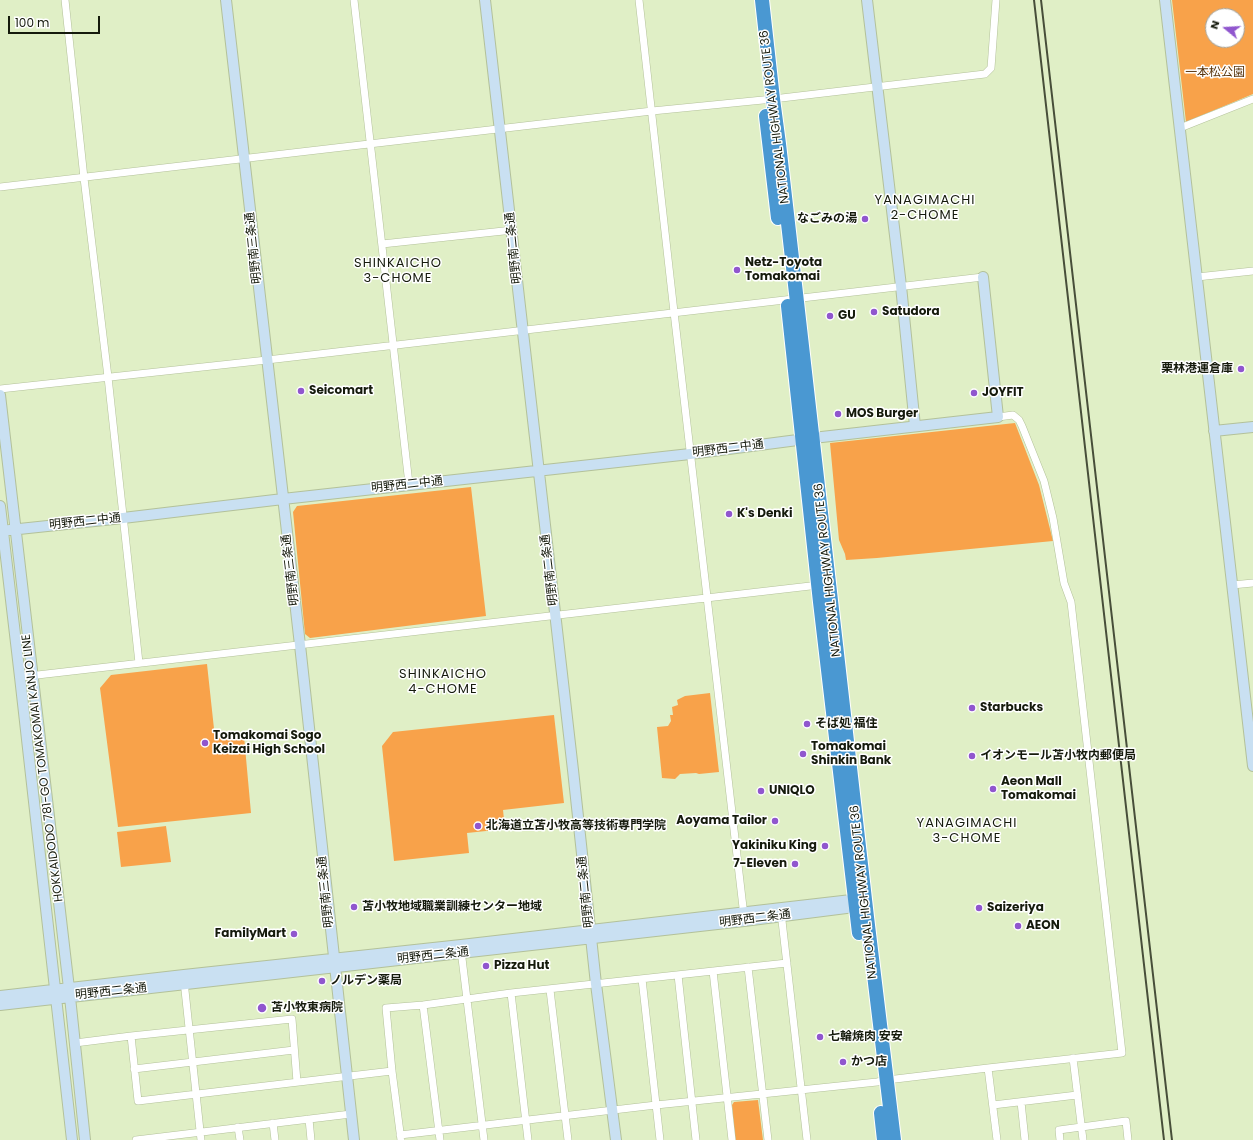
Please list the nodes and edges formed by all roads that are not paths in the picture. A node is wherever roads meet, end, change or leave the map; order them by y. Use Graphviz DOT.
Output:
graph roads {
  1 [pos="65,0"];
  2 [pos="226,0"];
  3 [pos="354,0"];
  4 [pos="485,0"];
  5 [pos="639,0"];
  6 [pos="752,0"];
  7 [pos="762,0"];
  8 [pos="867,0"];
  9 [pos="996,0"];
  10 [pos="1165,0"];
  11 [pos="876,86"];
  12 [pos="769,99"];
  13 [pos="1253,99"];
  14 [pos="652,111"];
  15 [pos="1180,128"];
  16 [pos="500,129"];
  17 [pos="371,144"];
  18 [pos="244,159"];
  19 [pos="84,178"];
  20 [pos="0,187"];
  21 [pos="512,230"];
  22 [pos="382,244"];
  23 [pos="1253,271"];
  24 [pos="983,277"];
  25 [pos="1197,277"];
  26 [pos="901,286"];
  27 [pos="791,299"];
  28 [pos="674,312"];
  29 [pos="524,330"];
  30 [pos="394,344"];
  31 [pos="267,360"];
  32 [pos="108,377"];
  33 [pos="0,389"];
  34 [pos="0,396"];
  35 [pos="998,417"];
  36 [pos="915,426"];
  37 [pos="1253,427"];
  38 [pos="1214,431"];
  39 [pos="808,438"];
  40 [pos="690,454"];
  41 [pos="538,470"];
  42 [pos="409,484"];
  43 [pos="283,498"];
  44 [pos="0,506"];
  45 [pos="123,518"];
  46 [pos="15,529"];
  47 [pos="1,531"];
  48 [pos="1253,583"];
  49 [pos="824,585"];
  50 [pos="1232,585"];
  51 [pos="707,599"];
  52 [pos="556,615"];
  53 [pos="300,645"];
  54 [pos="139,663"];
  55 [pos="32,676"];
  56 [pos="20,677"];
  57 [pos="1252,739"];
  58 [pos="1253,766"];
  59 [pos="861,902"];
  60 [pos="781,912"];
  61 [pos="744,917"];
  62 [pos="591,934"];
  63 [pos="461,949"];
  64 [pos="334,962"];
  65 [pos="787,963"];
  66 [pos="748,967"];
  67 [pos="713,971"];
  68 [pos="678,975"];
  69 [pos="184,979"];
  70 [pos="642,979"];
  71 [pos="596,984"];
  72 [pos="550,990"];
  73 [pos="70,992"];
  74 [pos="511,993"];
  75 [pos="56,994"];
  76 [pos="0,996"];
  77 [pos="467,999"];
  78 [pos="0,1005"];
  79 [pos="423,1005"];
  80 [pos="190,1030"];
  81 [pos="131,1036"];
  82 [pos="75,1044"];
  83 [pos="294,1050"];
  84 [pos="1073,1058"];
  85 [pos="193,1061"];
  86 [pos="988,1068"];
  87 [pos="134,1069"];
  88 [pos="392,1071"];
  89 [pos="347,1076"];
  90 [pos="882,1081"];
  91 [pos="297,1082"];
  92 [pos="801,1090"];
  93 [pos="762,1094"];
  94 [pos="196,1095"];
  95 [pos="1077,1095"];
  96 [pos="727,1098"];
  97 [pos="691,1102"];
  98 [pos="1021,1102"];
  99 [pos="656,1105"];
  100 [pos="993,1105"];
  101 [pos="612,1111"];
  102 [pos="351,1114"];
  103 [pos="565,1116"];
  104 [pos="309,1119"];
  105 [pos="526,1121"];
  106 [pos="273,1123"];
  107 [pos="482,1126"];
  108 [pos="238,1127"];
  109 [pos="1081,1127"];
  110 [pos="439,1130"];
  111 [pos="201,1136"];
  112 [pos="400,1137"];
  113 [pos="72,1140"];
  114 [pos="85,1140"];
  115 [pos="136,1140"];
  116 [pos="240,1140"];
  117 [pos="275,1140"];
  118 [pos="312,1140"];
  119 [pos="354,1140"];
  120 [pos="440,1140"];
  121 [pos="484,1140"];
  122 [pos="528,1140"];
  123 [pos="568,1140"];
  124 [pos="616,1140"];
  125 [pos="660,1140"];
  126 [pos="696,1140"];
  127 [pos="732,1140"];
  128 [pos="768,1140"];
  129 [pos="807,1140"];
  130 [pos="884,1140"];
  131 [pos="894,1140"];
  132 [pos="997,1140"];
  133 [pos="1025,1140"];
  134 [pos="1060,1140"];
  135 [pos="1083,1140"];
  136 [pos="1128,1140"];
  1 -- 19 [label="street"];
  2 -- 18 [label="street, 明野南三条通"];
  3 -- 17 [label="street"];
  4 -- 16 [label="street, 明野南二条通"];
  5 -- 14 [label="street"];
  6 -- 12 [label="highway, NATIONAL HIGHWAY ROUTE 36"];
  7 -- 12 [label="highway, NATIONAL HIGHWAY ROUTE 36"];
  8 -- 11 [label="street"];
  9 -- 11 [label="street"];
  10 -- 15 [label="street"];
  11 -- 12 [label="street"];
  11 -- 26 [label="street"];
  12 -- 14 [label="street"];
  12 -- 27 [label="highway, NATIONAL HIGHWAY ROUTE 36"];
  13 -- 15 [label="street"];
  14 -- 16 [label="street"];
  14 -- 28 [label="street"];
  15 -- 25 [label="street"];
  16 -- 17 [label="street"];
  16 -- 21 [label="street, 明野南二条通"];
  17 -- 18 [label="street"];
  17 -- 22 [label="street"];
  18 -- 19 [label="street"];
  18 -- 31 [label="street, 明野南三条通"];
  19 -- 20 [label="street"];
  19 -- 32 [label="street"];
  21 -- 22 [label="street"];
  21 -- 29 [label="street, 明野南二条通"];
  22 -- 30 [label="street"];
  23 -- 25 [label="street"];
  24 -- 26 [label="street"];
  24 -- 35 [label="street"];
  25 -- 38 [label="street"];
  26 -- 27 [label="street"];
  26 -- 36 [label="street"];
  27 -- 28 [label="street"];
  27 -- 39 [label="highway, NATIONAL HIGHWAY ROUTE 36"];
  28 -- 29 [label="street"];
  28 -- 40 [label="street"];
  29 -- 30 [label="street"];
  29 -- 41 [label="street, 明野南二条通"];
  30 -- 31 [label="street"];
  30 -- 42 [label="street"];
  31 -- 32 [label="street"];
  31 -- 43 [label="street, 明野南三条通"];
  32 -- 33 [label="street"];
  32 -- 45 [label="street"];
  34 -- 46 [label="street, HOKKAIDODO 781-GO TOMAKOMAI KANJO LINE"];
  35 -- 36 [label="street, 明野西二中通"];
  35 -- 84 [label="street"];
  36 -- 39 [label="street, 明野西二中通"];
  37 -- 38 [label="street"];
  38 -- 50 [label="street"];
  39 -- 40 [label="street, 明野西二中通"];
  39 -- 49 [label="highway, NATIONAL HIGHWAY ROUTE 36"];
  40 -- 41 [label="street, 明野西二中通"];
  40 -- 51 [label="street"];
  41 -- 42 [label="street, 明野西二中通"];
  41 -- 52 [label="street, 明野南二条通"];
  42 -- 43 [label="street, 明野西二中通"];
  43 -- 45 [label="street, 明野西二中通"];
  43 -- 53 [label="street, 明野南三条通"];
  44 -- 47 [label="street, HOKKAIDODO 781-GO TOMAKOMAI KANJO LINE"];
  45 -- 46 [label="street, 明野西二中通"];
  45 -- 54 [label="street"];
  46 -- 47 [label="street, 明野西二中通"];
  46 -- 55 [label="street, HOKKAIDODO 781-GO TOMAKOMAI KANJO LINE"];
  47 -- 56 [label="street, HOKKAIDODO 781-GO TOMAKOMAI KANJO LINE"];
  48 -- 50 [label="street"];
  49 -- 51 [label="street"];
  49 -- 59 [label="highway, NATIONAL HIGHWAY ROUTE 36"];
  50 -- 57 [label="street"];
  51 -- 52 [label="street"];
  51 -- 61 [label="street"];
  52 -- 53 [label="street"];
  52 -- 62 [label="street, 明野南二条通"];
  53 -- 54 [label="street"];
  53 -- 64 [label="street, 明野南三条通"];
  54 -- 55 [label="street"];
  55 -- 56 [label="street"];
  55 -- 73 [label="street, HOKKAIDODO 781-GO TOMAKOMAI KANJO LINE"];
  56 -- 75 [label="street, HOKKAIDODO 781-GO TOMAKOMAI KANJO LINE"];
  57 -- 58 [label="street"];
  59 -- 60 [label="street, 明野西二条通"];
  59 -- 90 [label="highway, NATIONAL HIGHWAY ROUTE 36"];
  60 -- 61 [label="street, 明野西二条通"];
  60 -- 65 [label="street"];
  61 -- 62 [label="street, 明野西二条通"];
  62 -- 63 [label="street, 明野西二条通"];
  62 -- 71 [label="street, 明野南二条通"];
  63 -- 64 [label="street, 明野西二条通"];
  63 -- 77 [label="street"];
  64 -- 69 [label="street, 明野西二条通"];
  64 -- 89 [label="street, 明野南三条通"];
  65 -- 66 [label="street"];
  65 -- 92 [label="street"];
  66 -- 67 [label="street"];
  66 -- 93 [label="street"];
  67 -- 68 [label="street"];
  67 -- 96 [label="street"];
  68 -- 70 [label="street"];
  68 -- 97 [label="street"];
  69 -- 73 [label="street, 明野西二条通"];
  69 -- 80 [label="street"];
  70 -- 71 [label="street"];
  70 -- 99 [label="street"];
  71 -- 72 [label="street"];
  71 -- 101 [label="street, 明野南二条通"];
  72 -- 74 [label="street"];
  72 -- 103 [label="street"];
  73 -- 75 [label="street, 明野西二条通"];
  73 -- 82 [label="street, HOKKAIDODO 781-GO TOMAKOMAI KANJO LINE"];
  74 -- 77 [label="street"];
  74 -- 105 [label="street"];
  75 -- 76 [label="street, 明野西二条通"];
  75 -- 78 [label="street, 明野西二条通"];
  75 -- 113 [label="street, HOKKAIDODO 781-GO TOMAKOMAI KANJO LINE"];
  77 -- 79 [label="street"];
  77 -- 107 [label="street"];
  79 -- 88 [label="street"];
  79 -- 110 [label="street"];
  80 -- 81 [label="street"];
  80 -- 83 [label="street"];
  80 -- 85 [label="street"];
  81 -- 82 [label="street"];
  81 -- 87 [label="street"];
  82 -- 114 [label="street, HOKKAIDODO 781-GO TOMAKOMAI KANJO LINE"];
  83 -- 85 [label="street"];
  83 -- 91 [label="street"];
  84 -- 86 [label="street"];
  84 -- 95 [label="street"];
  85 -- 87 [label="street"];
  85 -- 94 [label="street"];
  86 -- 90 [label="street"];
  86 -- 100 [label="street"];
  87 -- 94 [label="street"];
  88 -- 89 [label="street"];
  88 -- 112 [label="street"];
  89 -- 91 [label="street"];
  89 -- 102 [label="street, 明野南三条通"];
  90 -- 92 [label="street"];
  90 -- 130 [label="highway, NATIONAL HIGHWAY ROUTE 36"];
  90 -- 131 [label="highway, NATIONAL HIGHWAY ROUTE 36"];
  91 -- 94 [label="street"];
  92 -- 93 [label="street"];
  92 -- 129 [label="street"];
  93 -- 96 [label="street"];
  93 -- 128 [label="street"];
  94 -- 111 [label="street"];
  95 -- 98 [label="street"];
  95 -- 109 [label="street"];
  96 -- 97 [label="street"];
  96 -- 127 [label="street"];
  97 -- 99 [label="street"];
  97 -- 126 [label="street"];
  98 -- 100 [label="street"];
  98 -- 133 [label="street"];
  99 -- 101 [label="street"];
  99 -- 125 [label="street"];
  100 -- 132 [label="street"];
  101 -- 103 [label="street"];
  101 -- 124 [label="street, 明野南二条通"];
  102 -- 104 [label="street"];
  102 -- 119 [label="street, 明野南三条通"];
  103 -- 105 [label="street"];
  103 -- 123 [label="street"];
  104 -- 106 [label="street"];
  104 -- 118 [label="street"];
  105 -- 107 [label="street"];
  105 -- 122 [label="street"];
  106 -- 108 [label="street"];
  106 -- 117 [label="street"];
  107 -- 110 [label="street"];
  107 -- 121 [label="street"];
  108 -- 111 [label="street"];
  108 -- 116 [label="street"];
  109 -- 134 [label="street"];
  109 -- 135 [label="street"];
  109 -- 136 [label="street"];
  110 -- 112 [label="street"];
  110 -- 120 [label="street"];
  111 -- 115 [label="street"];
}
